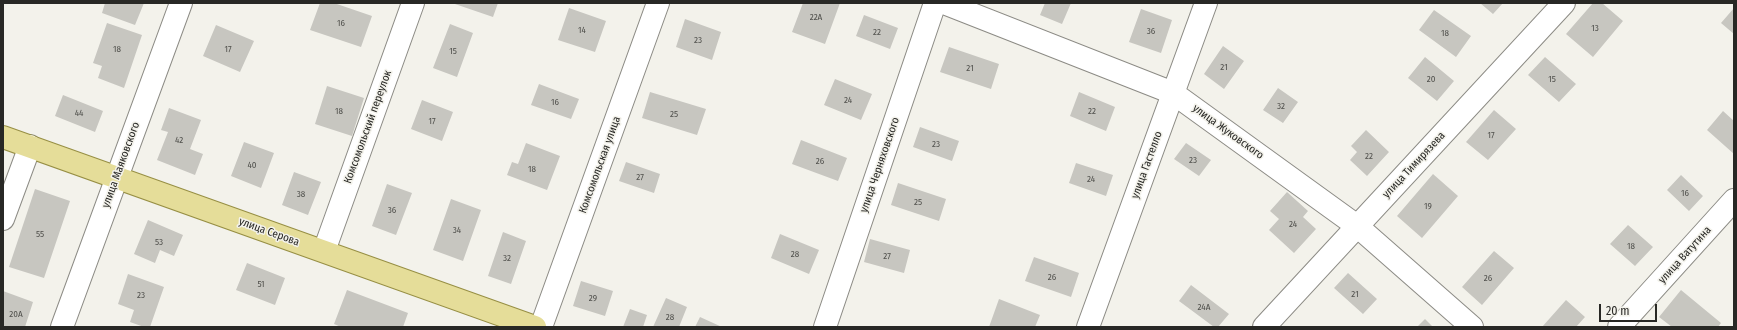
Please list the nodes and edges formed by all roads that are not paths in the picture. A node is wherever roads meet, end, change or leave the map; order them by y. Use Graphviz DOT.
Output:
graph roads {
  1 [pos="181,3"];
  2 [pos="413,3"];
  3 [pos="658,3"];
  4 [pos="934,3"];
  5 [pos="944,3"];
  6 [pos="1206,3"];
  7 [pos="1564,3"];
  8 [pos="1173,93"];
  9 [pos="3,136"];
  10 [pos="30,146"];
  11 [pos="117,177"];
  12 [pos="1734,200"];
  13 [pos="3,219"];
  14 [pos="1357,226"];
  15 [pos="324,251"];
  16 [pos="62,327"];
  17 [pos="536,327"];
  18 [pos="541,327"];
  19 [pos="825,327"];
  20 [pos="1088,327"];
  21 [pos="1264,327"];
  22 [pos="1472,327"];
  23 [pos="1619,327"];
  1 -- 11 [label="street, улица Маяковского"];
  2 -- 15 [label="street, Комсомольский переулок"];
  3 -- 18 [label="street, Комсомольская улица"];
  4 -- 19 [label="street, улица Черняховского"];
  5 -- 8 [label="street, улица Жуковского"];
  6 -- 8 [label="street, улица Гастелло"];
  7 -- 14 [label="street, улица Тимирязева"];
  8 -- 14 [label="street, улица Жуковского"];
  8 -- 20 [label="street, улица Гастелло"];
  9 -- 10 [label="main road, улица Серова"];
  10 -- 11 [label="main road, улица Серова"];
  10 -- 13 [label="street"];
  11 -- 15 [label="main road, улица Серова"];
  11 -- 16 [label="street, улица Маяковского"];
  12 -- 23 [label="street, улица Ватутина"];
  14 -- 21 [label="street, улица Тимирязева"];
  14 -- 22 [label="street, улица Жуковского"];
  15 -- 17 [label="main road, улица Серова"];
}
